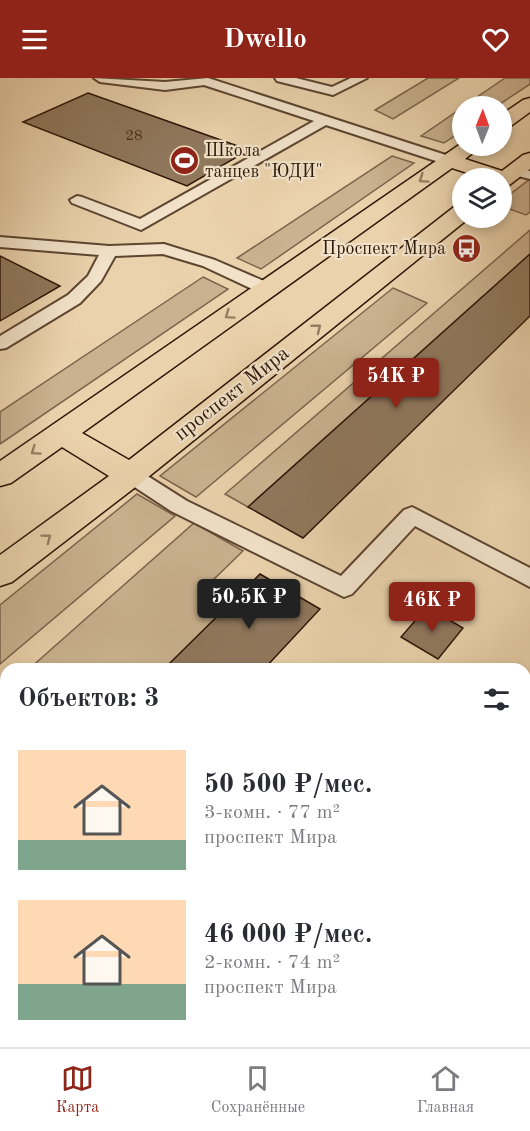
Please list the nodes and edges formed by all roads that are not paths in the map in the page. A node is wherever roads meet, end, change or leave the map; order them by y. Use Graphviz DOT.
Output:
graph roads {
  1 [pos="100,78"];
  2 [pos="281,78"];
  3 [pos="361,78"];
  4 [pos="203,79"];
  5 [pos="530,104"];
  6 [pos="512,116"];
  7 [pos="325,120"];
  8 [pos="457,156"];
  9 [pos="450,161"];
  10 [pos="516,173"];
  11 [pos="77,200"];
  12 [pos="452,221"];
  13 [pos="0,242"];
  14 [pos="109,251"];
  15 [pos="267,289"];
  16 [pos="0,344"];
  17 [pos="61,434"];
  18 [pos="131,474"];
  19 [pos="0,476"];
  20 [pos="0,573"];
  21 [pos="530,578"];
  1 -- 4 [label="lane"];
  2 -- 3 [label="lane"];
  4 -- 7 [label="lane"];
  5 -- 6 [label="main road"];
  7 -- 9 [label="lane"];
  7 -- 11 [label="lane"];
  8 -- 9 [label="main road"];
  9 -- 10 [label="main road"];
  9 -- 15 [label="main road, one-way"];
  18 -- 12 [label="main road, проспект Мира, one-way"];
  13 -- 14 [label="lane"];
  14 -- 15 [label="lane"];
  14 -- 16 [label="lane"];
  15 -- 17 [label="main road, one-way"];
  17 -- 18 [label="main road"];
  17 -- 19 [label="main road, one-way"];
  20 -- 18 [label="main road, проспект Мира, one-way"];
  18 -- 21 [label="lane"];
}
